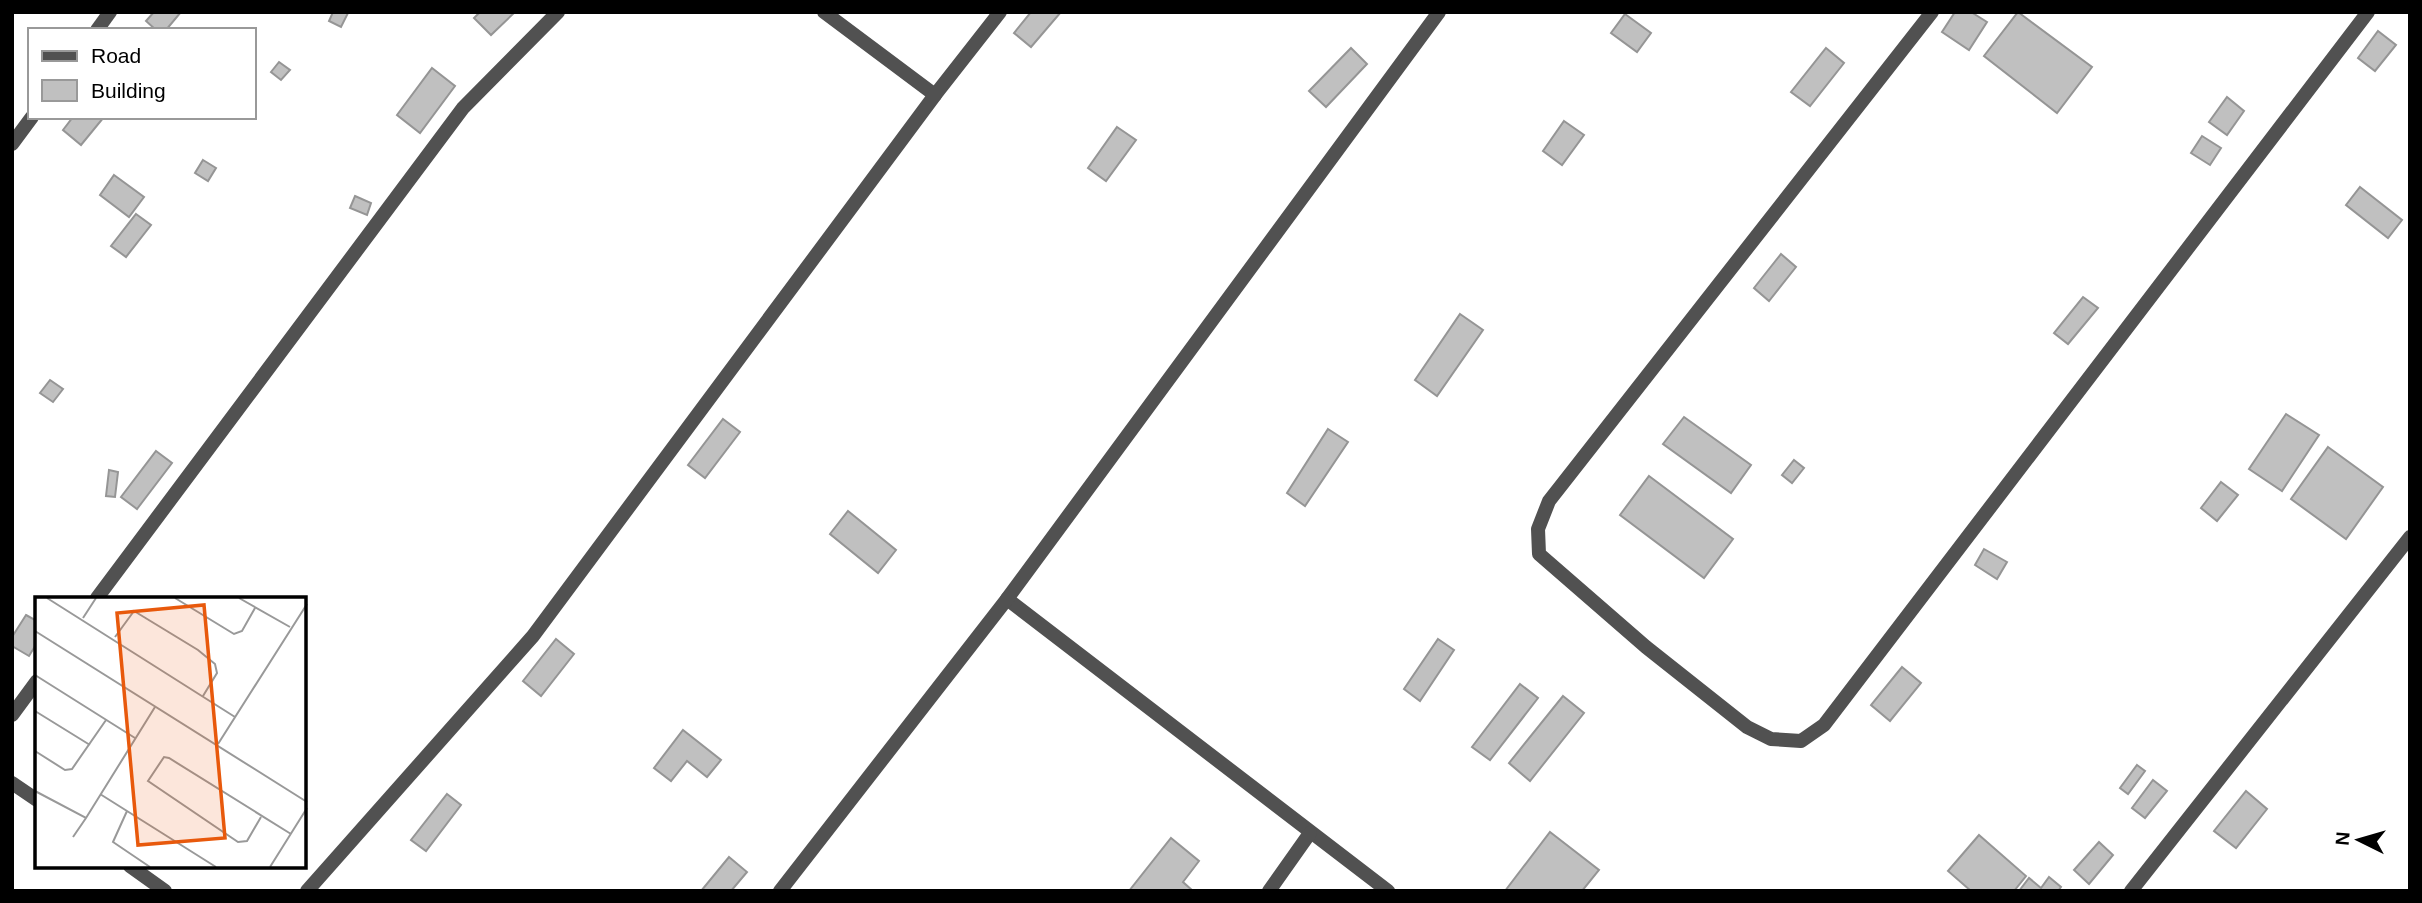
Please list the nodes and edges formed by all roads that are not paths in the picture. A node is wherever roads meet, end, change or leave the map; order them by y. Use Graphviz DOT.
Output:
graph roads {
  1 [pos="110,12"];
  2 [pos="558,12"];
  3 [pos="824,12"];
  4 [pos="1000,12"];
  5 [pos="1439,12"];
  6 [pos="1932,12"];
  7 [pos="2368,12"];
  8 [pos="98,28"];
  9 [pos="935,95"];
  10 [pos="31,119"];
  11 [pos="12,144"];
  12 [pos="2410,537"];
  13 [pos="98,597"];
  14 [pos="1007,599"];
  15 [pos="35,684"];
  16 [pos="12,715"];
  17 [pos="12,783"];
  18 [pos="35,799"];
  19 [pos="1310,833"];
  20 [pos="133,868"];
  21 [pos="165,891"];
  22 [pos="307,891"];
  23 [pos="780,891"];
  24 [pos="1269,891"];
  25 [pos="1388,891"];
  26 [pos="2131,891"];
  1 -- 8 [label="street"];
  2 -- 13 [label="street"];
  3 -- 9 [label="street"];
  4 -- 9 [label="street"];
  5 -- 14 [label="street"];
  6 -- 7 [label="street"];
  9 -- 22 [label="street"];
  10 -- 11 [label="street"];
  12 -- 26 [label="street"];
  14 -- 19 [label="street"];
  14 -- 23 [label="street"];
  15 -- 16 [label="street"];
  17 -- 18 [label="street"];
  19 -- 24 [label="street"];
  19 -- 25 [label="street"];
  20 -- 21 [label="street"];
}
